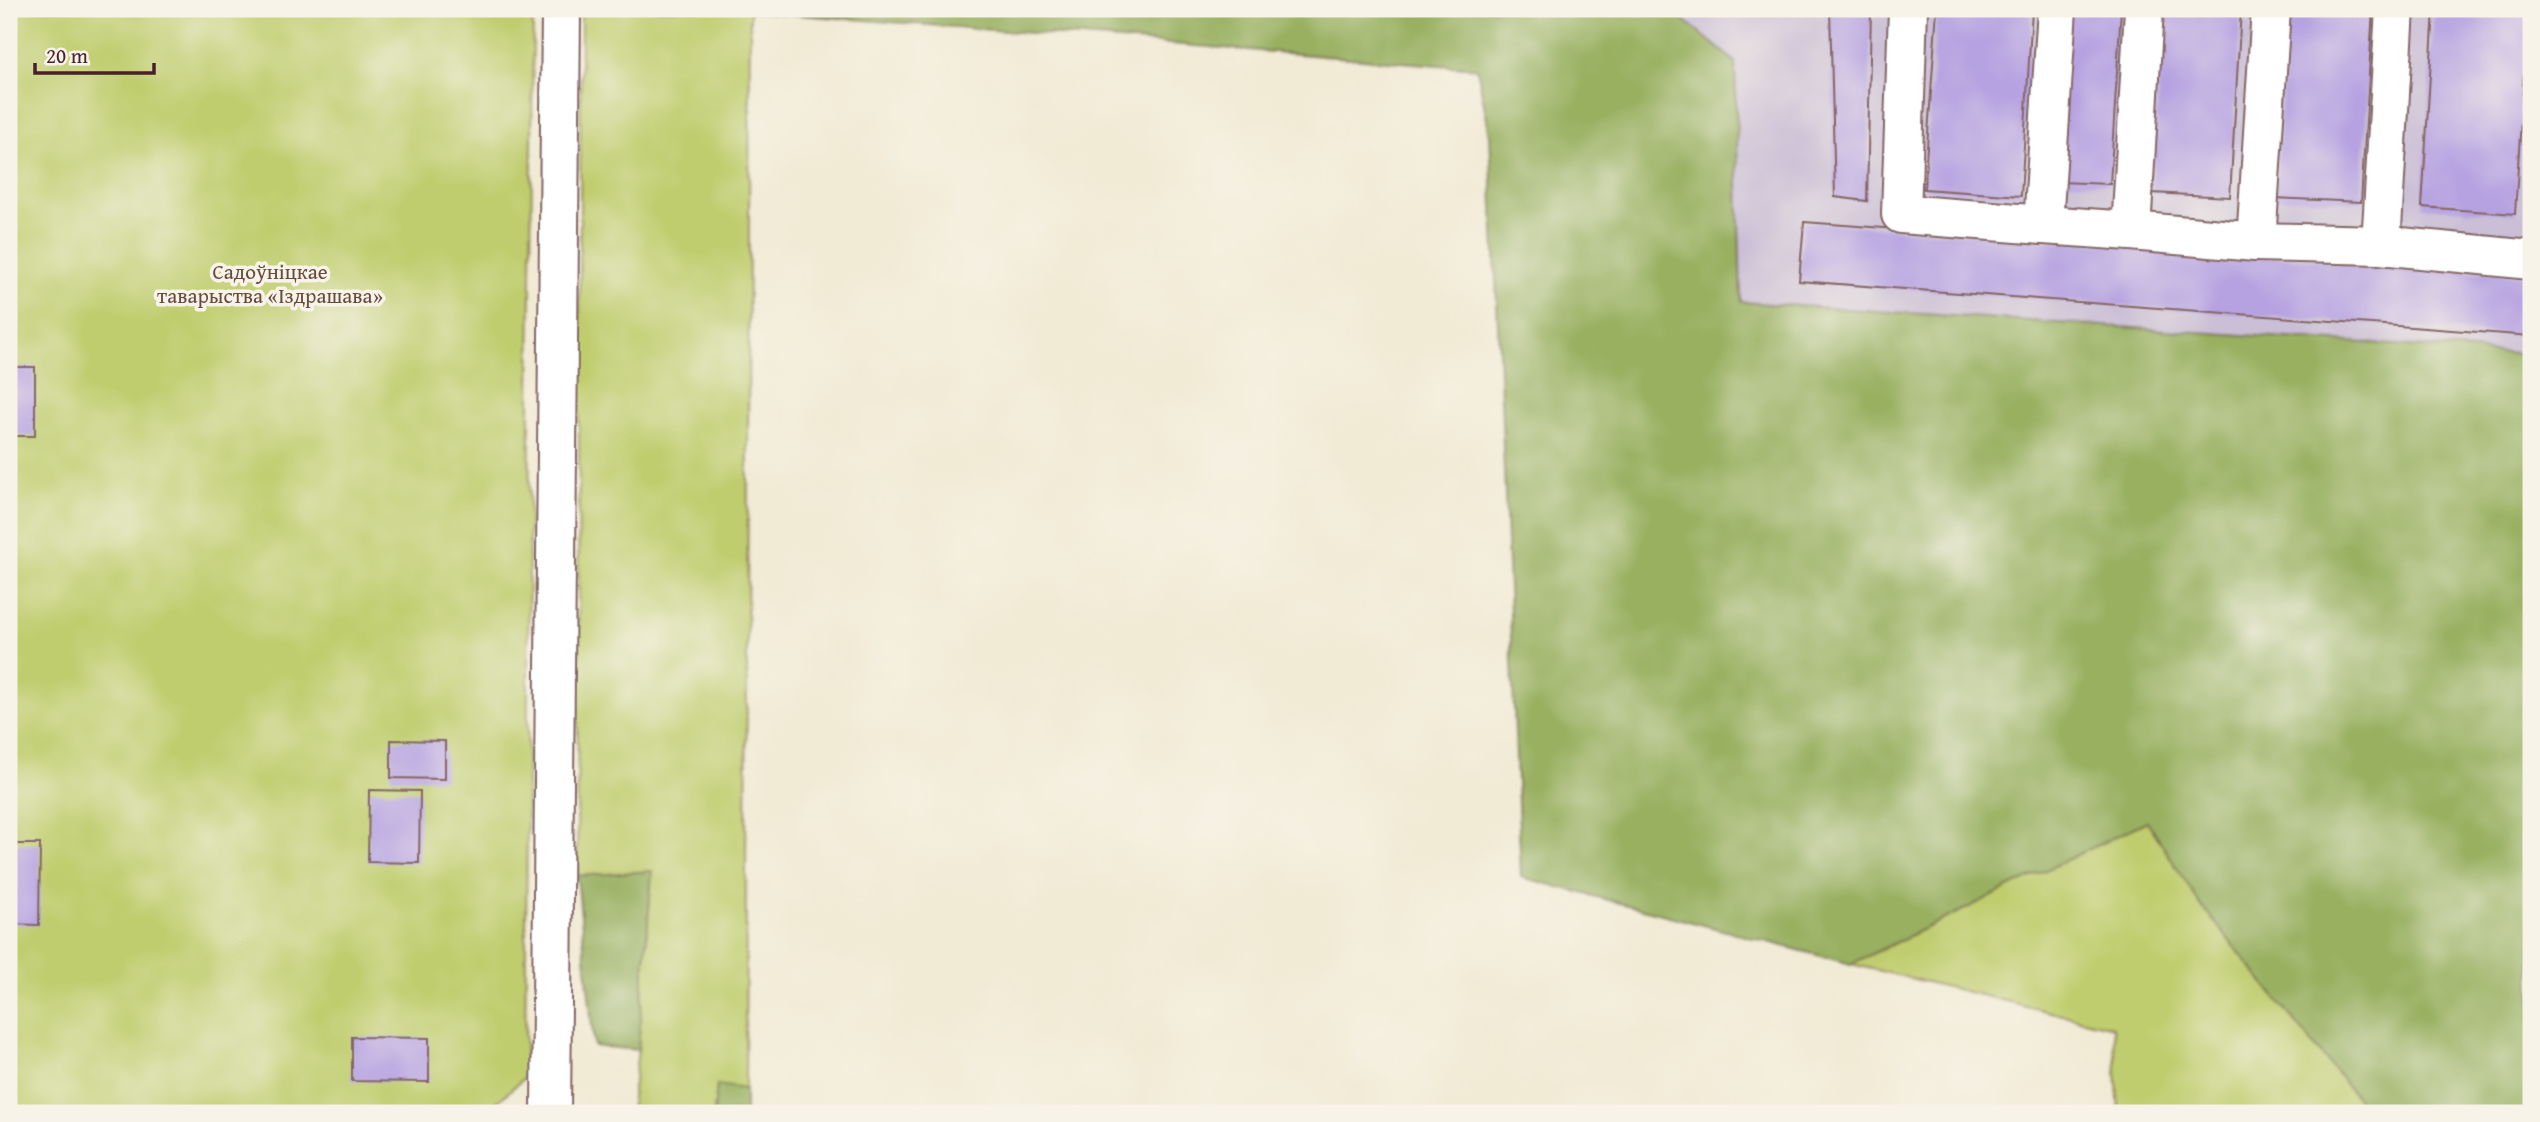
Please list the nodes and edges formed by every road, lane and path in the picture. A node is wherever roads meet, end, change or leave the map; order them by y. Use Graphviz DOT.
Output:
graph roads {
  1 [pos="561,9"];
  2 [pos="1908,9"];
  3 [pos="2057,9"];
  4 [pos="2144,9"];
  5 [pos="2271,9"];
  6 [pos="2395,9"];
  7 [pos="2043,225"];
  8 [pos="2131,231"];
  9 [pos="2256,242"];
  10 [pos="2381,245"];
  11 [pos="2531,260"];
  12 [pos="551,1113"];
  1 -- 12 [label="street"];
  2 -- 7 [label="street"];
  3 -- 7 [label="street"];
  4 -- 8 [label="street"];
  5 -- 9 [label="street"];
  6 -- 10 [label="street"];
  7 -- 8 [label="street"];
  8 -- 9 [label="street"];
  9 -- 10 [label="street"];
  10 -- 11 [label="street"];
}
